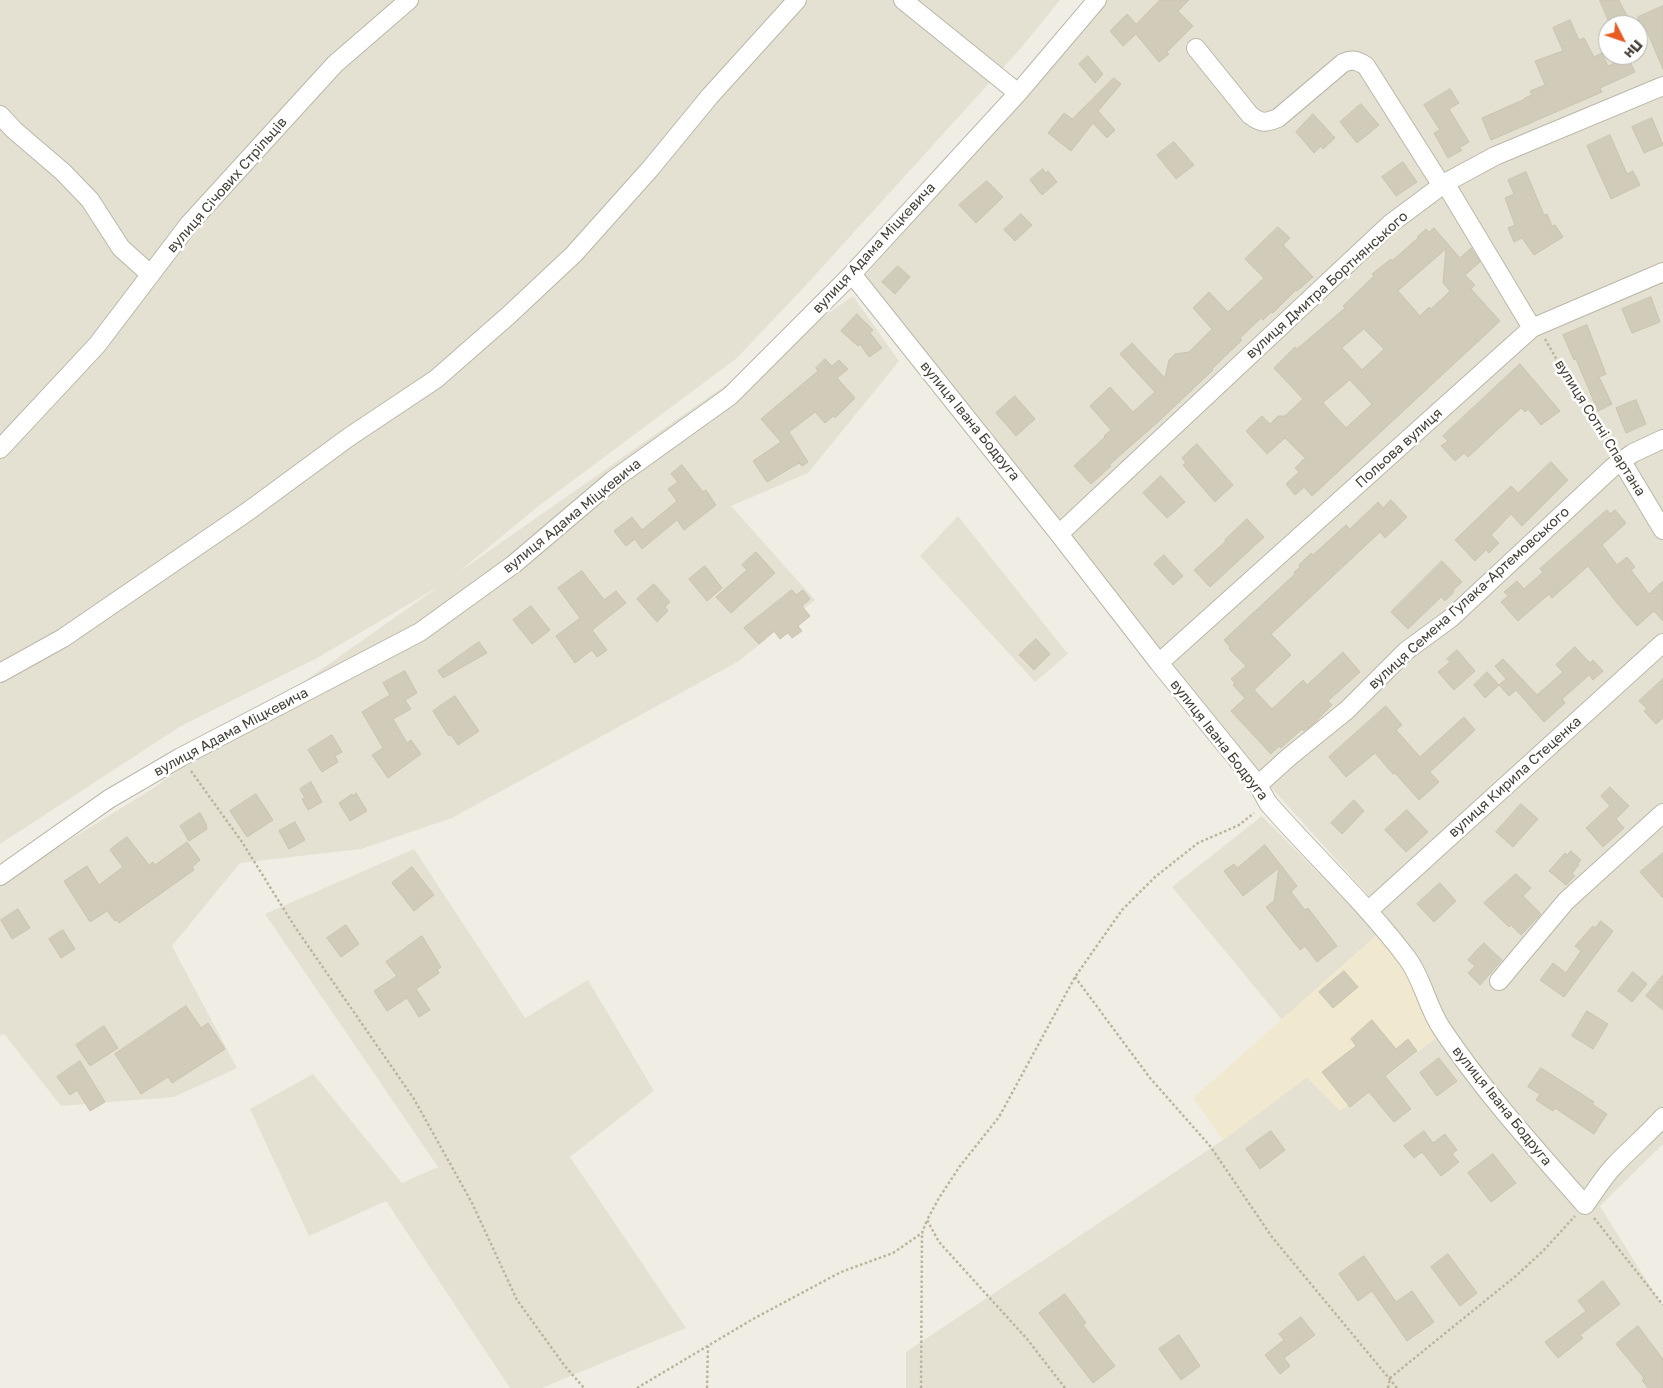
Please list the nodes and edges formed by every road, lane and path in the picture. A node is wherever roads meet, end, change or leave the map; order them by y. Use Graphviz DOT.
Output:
graph roads {
  1 [pos="409,0"];
  2 [pos="796,0"];
  3 [pos="903,0"];
  4 [pos="1097,0"];
  5 [pos="1196,48"];
  6 [pos="1663,86"];
  7 [pos="1018,93"];
  8 [pos="0,115"];
  9 [pos="1443,184"];
  10 [pos="1663,272"];
  11 [pos="150,274"];
  12 [pos="852,274"];
  13 [pos="1535,327"];
  14 [pos="1663,439"];
  15 [pos="0,450"];
  16 [pos="1621,460"];
  17 [pos="1663,530"];
  18 [pos="1060,534"];
  19 [pos="1663,643"];
  20 [pos="1159,663"];
  21 [pos="0,673"];
  22 [pos="180,757"];
  23 [pos="1258,785"];
  24 [pos="1268,803"];
  25 [pos="1663,813"];
  26 [pos="0,876"];
  27 [pos="1368,911"];
  28 [pos="1076,977"];
  29 [pos="1499,981"];
  30 [pos="1663,1117"];
  31 [pos="1585,1205"];
  32 [pos="927,1220"];
  33 [pos="922,1232"];
  34 [pos="1663,1305"];
  35 [pos="708,1346"];
  36 [pos="1390,1378"];
  37 [pos="584,1388"];
  38 [pos="637,1388"];
  39 [pos="707,1388"];
  40 [pos="921,1388"];
  41 [pos="1065,1388"];
  42 [pos="1388,1388"];
  43 [pos="1398,1388"];
  1 -- 11 [label="street, вулиця Січових Стрільців"];
  2 -- 21 [label="street"];
  3 -- 7 [label="street"];
  4 -- 7 [label="street, вулиця Адама Міцкевича"];
  5 -- 9 [label="street"];
  6 -- 9 [label="street, вулиця Дмитра Бортнянського"];
  7 -- 12 [label="street, вулиця Адама Міцкевича"];
  8 -- 11 [label="street"];
  9 -- 13 [label="street"];
  9 -- 18 [label="street, вулиця Дмитра Бортнянського"];
  10 -- 13 [label="street, Польова вулиця"];
  11 -- 15 [label="street, вулиця Січових Стрільців"];
  12 -- 18 [label="street, вулиця Івана Бодруга"];
  12 -- 22 [label="street, вулиця Адама Міцкевича"];
  13 -- 16 [label="path, вулиця Сотні Спартана"];
  13 -- 20 [label="street, Польова вулиця"];
  14 -- 16 [label="street, вулиця Семена Гулака-Артемовського"];
  16 -- 17 [label="street, вулиця Сотні Спартана"];
  16 -- 23 [label="street, вулиця Семена Гулака-Артемовського"];
  18 -- 20 [label="street, вулиця Івана Бодруга"];
  19 -- 27 [label="street, вулиця Кирила Стеценка"];
  20 -- 23 [label="street, вулиця Івана Бодруга"];
  22 -- 26 [label="street, вулиця Адама Міцкевича"];
  22 -- 37 [label="path"];
  23 -- 24 [label="street, вулиця Івана Бодруга"];
  24 -- 27 [label="street, вулиця Івана Бодруга"];
  24 -- 28 [label="path"];
  25 -- 29 [label="street"];
  27 -- 31 [label="street, вулиця Івана Бодруга"];
  28 -- 32 [label="path"];
  28 -- 36 [label="path"];
  30 -- 31 [label="street"];
  31 -- 34 [label="path"];
  31 -- 36 [label="path"];
  32 -- 33 [label="path"];
  32 -- 41 [label="path"];
  33 -- 35 [label="path"];
  33 -- 40 [label="path"];
  35 -- 38 [label="path"];
  35 -- 39 [label="path"];
  36 -- 42 [label="path"];
  36 -- 43 [label="path"];
}
